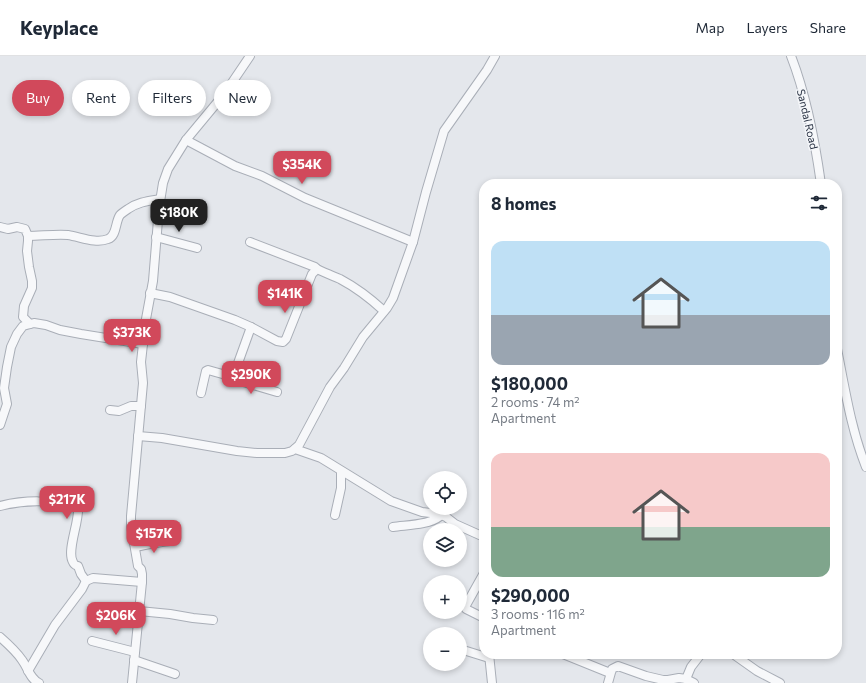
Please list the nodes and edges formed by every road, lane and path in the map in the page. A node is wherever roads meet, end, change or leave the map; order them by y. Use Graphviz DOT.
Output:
graph roads {
  1 [pos="250,56"];
  2 [pos="494,56"];
  3 [pos="791,56"];
  4 [pos="186,140"];
  5 [pos="819,179"];
  6 [pos="160,199"];
  7 [pos="0,227"];
  8 [pos="28,236"];
  9 [pos="156,237"];
  10 [pos="250,242"];
  11 [pos="413,242"];
  12 [pos="197,248"];
  13 [pos="317,269"];
  14 [pos="150,293"];
  15 [pos="384,311"];
  16 [pos="30,324"];
  17 [pos="252,327"];
  18 [pos="143,344"];
  19 [pos="842,373"];
  20 [pos="233,377"];
  21 [pos="277,392"];
  22 [pos="201,393"];
  23 [pos="141,406"];
  24 [pos="110,410"];
  25 [pos="0,425"];
  26 [pos="138,436"];
  27 [pos="295,449"];
  28 [pos="866,467"];
  29 [pos="341,471"];
  30 [pos="0,506"];
  31 [pos="423,512"];
  32 [pos="335,515"];
  33 [pos="439,515"];
  34 [pos="441,515"];
  35 [pos="393,528"];
  36 [pos="479,535"];
  37 [pos="170,541"];
  38 [pos="135,547"];
  39 [pos="86,581"];
  40 [pos="142,582"];
  41 [pos="479,582"];
  42 [pos="139,611"];
  43 [pos="479,616"];
  44 [pos="213,620"];
  45 [pos="0,637"];
  46 [pos="92,641"];
  47 [pos="467,651"];
  48 [pos="135,652"];
  49 [pos="479,654"];
  50 [pos="489,659"];
  51 [pos="575,659"];
  52 [pos="697,659"];
  53 [pos="740,659"];
  54 [pos="134,660"];
  55 [pos="28,671"];
  56 [pos="610,673"];
  57 [pos="175,674"];
  58 [pos="690,681"];
  59 [pos="39,683"];
  60 [pos="132,683"];
  61 [pos="492,683"];
  62 [pos="608,683"];
  63 [pos="780,683"];
  1 -- 4 [label="street"];
  2 -- 11 [label="street"];
  3 -- 5 [label="street, Sandal Road"];
  4 -- 6 [label="street"];
  4 -- 11 [label="street"];
  6 -- 8 [label="street"];
  6 -- 9 [label="street"];
  7 -- 8 [label="street"];
  8 -- 16 [label="street"];
  9 -- 12 [label="street"];
  9 -- 14 [label="street"];
  10 -- 13 [label="street"];
  11 -- 15 [label="street"];
  13 -- 15 [label="street"];
  13 -- 17 [label="street"];
  14 -- 17 [label="street"];
  14 -- 18 [label="street"];
  15 -- 27 [label="street"];
  16 -- 18 [label="street"];
  16 -- 25 [label="street"];
  17 -- 20 [label="street"];
  18 -- 23 [label="street"];
  19 -- 28 [label="street"];
  20 -- 21 [label="street"];
  20 -- 22 [label="street"];
  23 -- 24 [label="street"];
  23 -- 26 [label="street"];
  26 -- 27 [label="street"];
  26 -- 38 [label="street"];
  27 -- 29 [label="street"];
  29 -- 31 [label="street"];
  29 -- 32 [label="street"];
  30 -- 39 [label="street"];
  33 -- 35 [label="street"];
  34 -- 36 [label="street"];
  37 -- 38 [label="street"];
  38 -- 40 [label="street"];
  39 -- 40 [label="street"];
  39 -- 55 [label="street"];
  40 -- 42 [label="street"];
  41 -- 43 [label="street"];
  42 -- 44 [label="street"];
  42 -- 48 [label="street"];
  45 -- 55 [label="street"];
  46 -- 48 [label="street"];
  47 -- 49 [label="street"];
  48 -- 54 [label="street"];
  50 -- 61 [label="street"];
  51 -- 56 [label="street"];
  52 -- 58 [label="street"];
  53 -- 63 [label="street"];
  54 -- 57 [label="street"];
  54 -- 60 [label="street"];
  55 -- 59 [label="street"];
  56 -- 58 [label="street"];
  56 -- 62 [label="street"];
}
